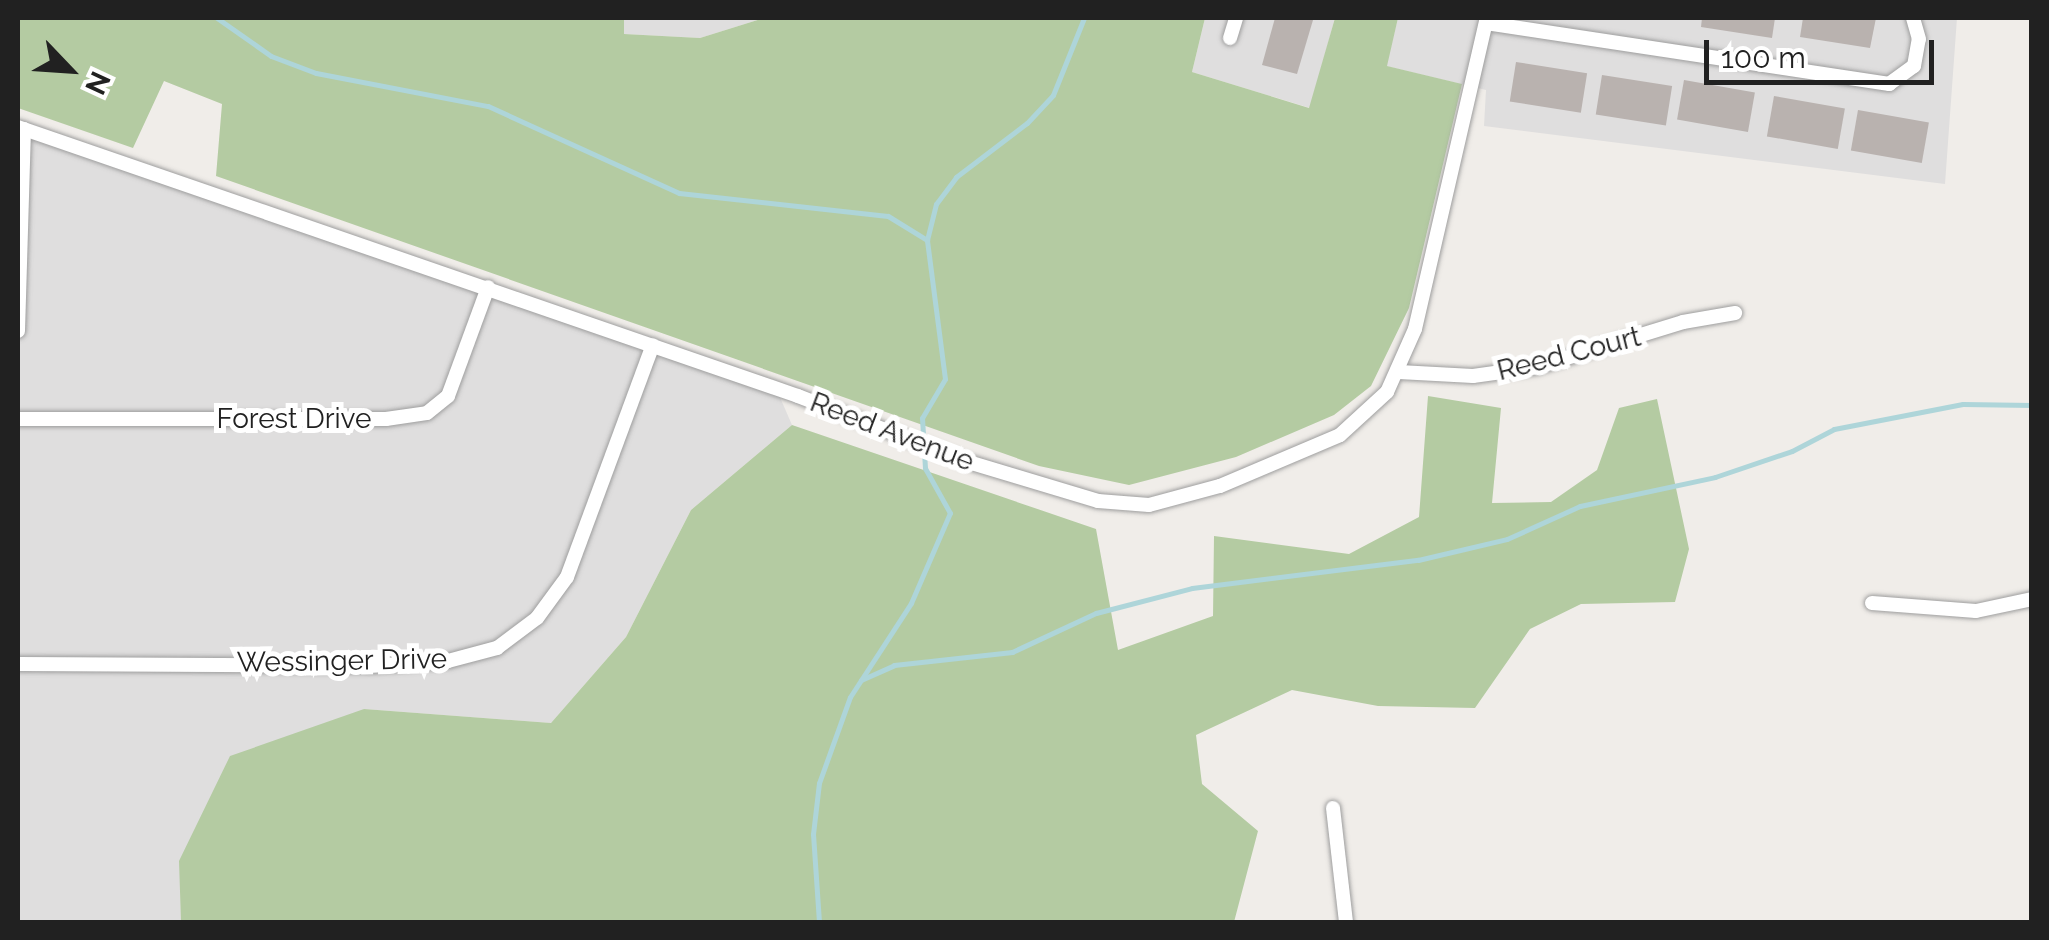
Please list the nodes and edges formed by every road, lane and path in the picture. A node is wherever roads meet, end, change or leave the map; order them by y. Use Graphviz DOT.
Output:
graph roads {
  1 [pos="1236,18"];
  2 [pos="1914,18"];
  3 [pos="1486,20"];
  4 [pos="1230,38"];
  5 [pos="20,128"];
  6 [pos="20,182"];
  7 [pos="488,287"];
  8 [pos="1735,314"];
  9 [pos="18,330"];
  10 [pos="653,345"];
  11 [pos="1399,372"];
  12 [pos="18,419"];
  13 [pos="2032,599"];
  14 [pos="1872,603"];
  15 [pos="18,664"];
  16 [pos="1333,808"];
  17 [pos="1346,922"];
  1 -- 4 [label="street"];
  2 -- 3 [label="street"];
  3 -- 11 [label="street, Reed Avenue"];
  5 -- 6 [label="street"];
  5 -- 7 [label="street, Reed Avenue"];
  6 -- 9 [label="street"];
  7 -- 10 [label="street, Reed Avenue"];
  7 -- 12 [label="street, Forest Drive"];
  8 -- 11 [label="street, Reed Court"];
  10 -- 11 [label="street, Reed Avenue"];
  10 -- 15 [label="street, Wessinger Drive"];
  13 -- 14 [label="street"];
  16 -- 17 [label="street"];
}
